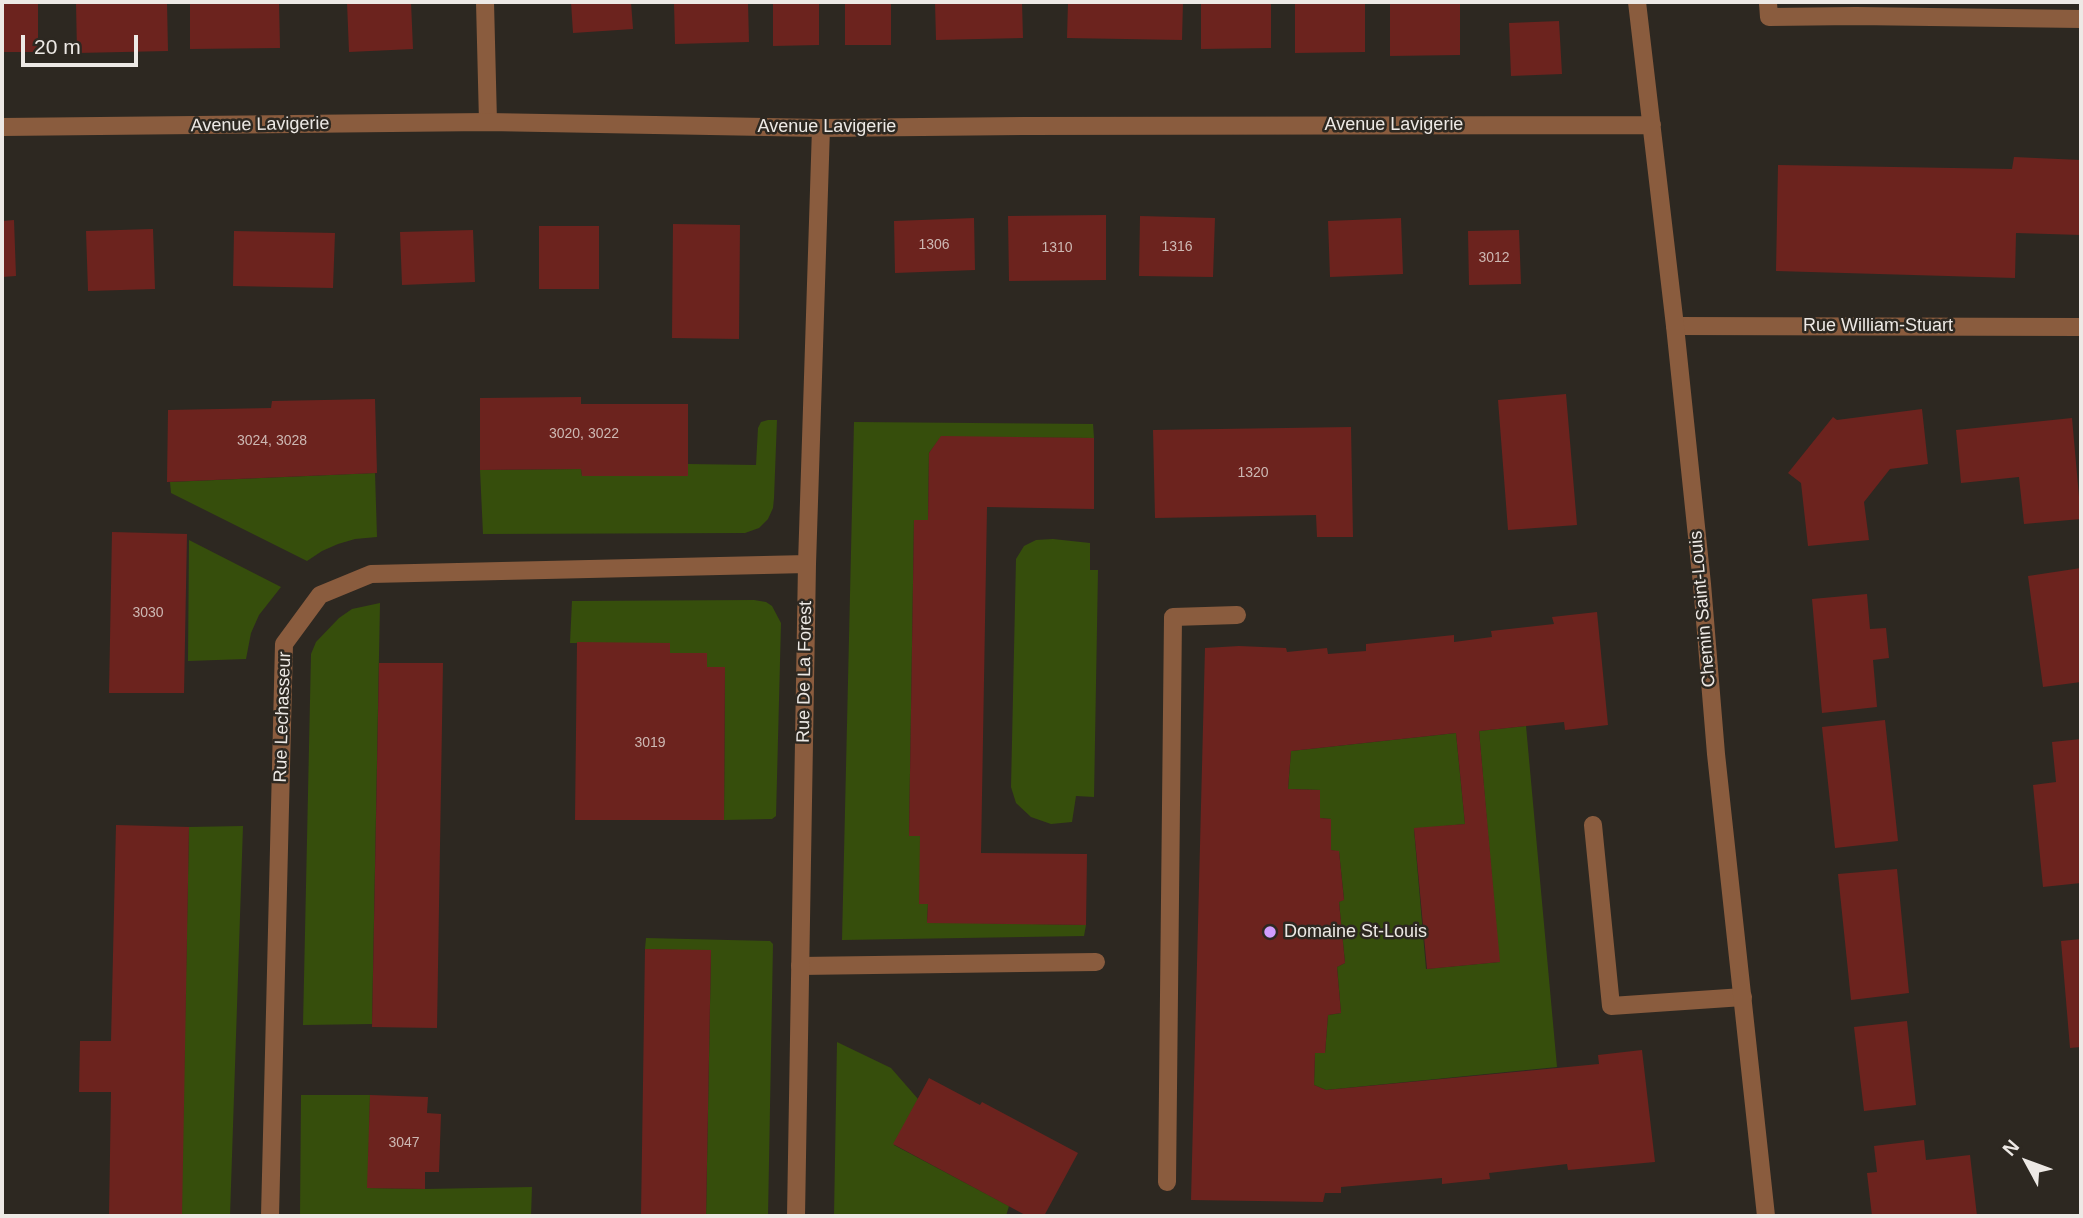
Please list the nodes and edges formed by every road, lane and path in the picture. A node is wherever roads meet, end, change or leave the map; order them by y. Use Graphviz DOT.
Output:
graph roads {
  1 [pos="485,2"];
  2 [pos="1637,2"];
  3 [pos="1768,2"];
  4 [pos="1856,9"];
  5 [pos="2081,19"];
  6 [pos="488,122"];
  7 [pos="1651,125"];
  8 [pos="2,127"];
  9 [pos="821,128"];
  10 [pos="1675,326"];
  11 [pos="2081,327"];
  12 [pos="807,564"];
  13 [pos="1237,615"];
  14 [pos="1593,825"];
  15 [pos="1097,962"];
  16 [pos="800,966"];
  17 [pos="1742,997"];
  18 [pos="1167,1182"];
  19 [pos="270,1216"];
  20 [pos="796,1216"];
  21 [pos="1766,1216"];
  1 -- 6 [label="street"];
  2 -- 7 [label="street, Chemin Saint-Louis"];
  3 -- 4 [label="street"];
  4 -- 5 [label="street"];
  6 -- 8 [label="street, Avenue Lavigerie"];
  6 -- 9 [label="street, Avenue Lavigerie"];
  7 -- 9 [label="street, Avenue Lavigerie"];
  7 -- 10 [label="street, Chemin Saint-Louis"];
  9 -- 12 [label="street, Rue De La Forest"];
  10 -- 11 [label="street, Rue William-Stuart"];
  10 -- 17 [label="street, Chemin Saint-Louis"];
  12 -- 16 [label="street, Rue De La Forest"];
  12 -- 19 [label="street, Rue Lechasseur"];
  13 -- 18 [label="street"];
  14 -- 17 [label="street"];
  15 -- 16 [label="street"];
  16 -- 20 [label="street, Rue De La Forest"];
  17 -- 21 [label="street, Chemin Saint-Louis"];
}
